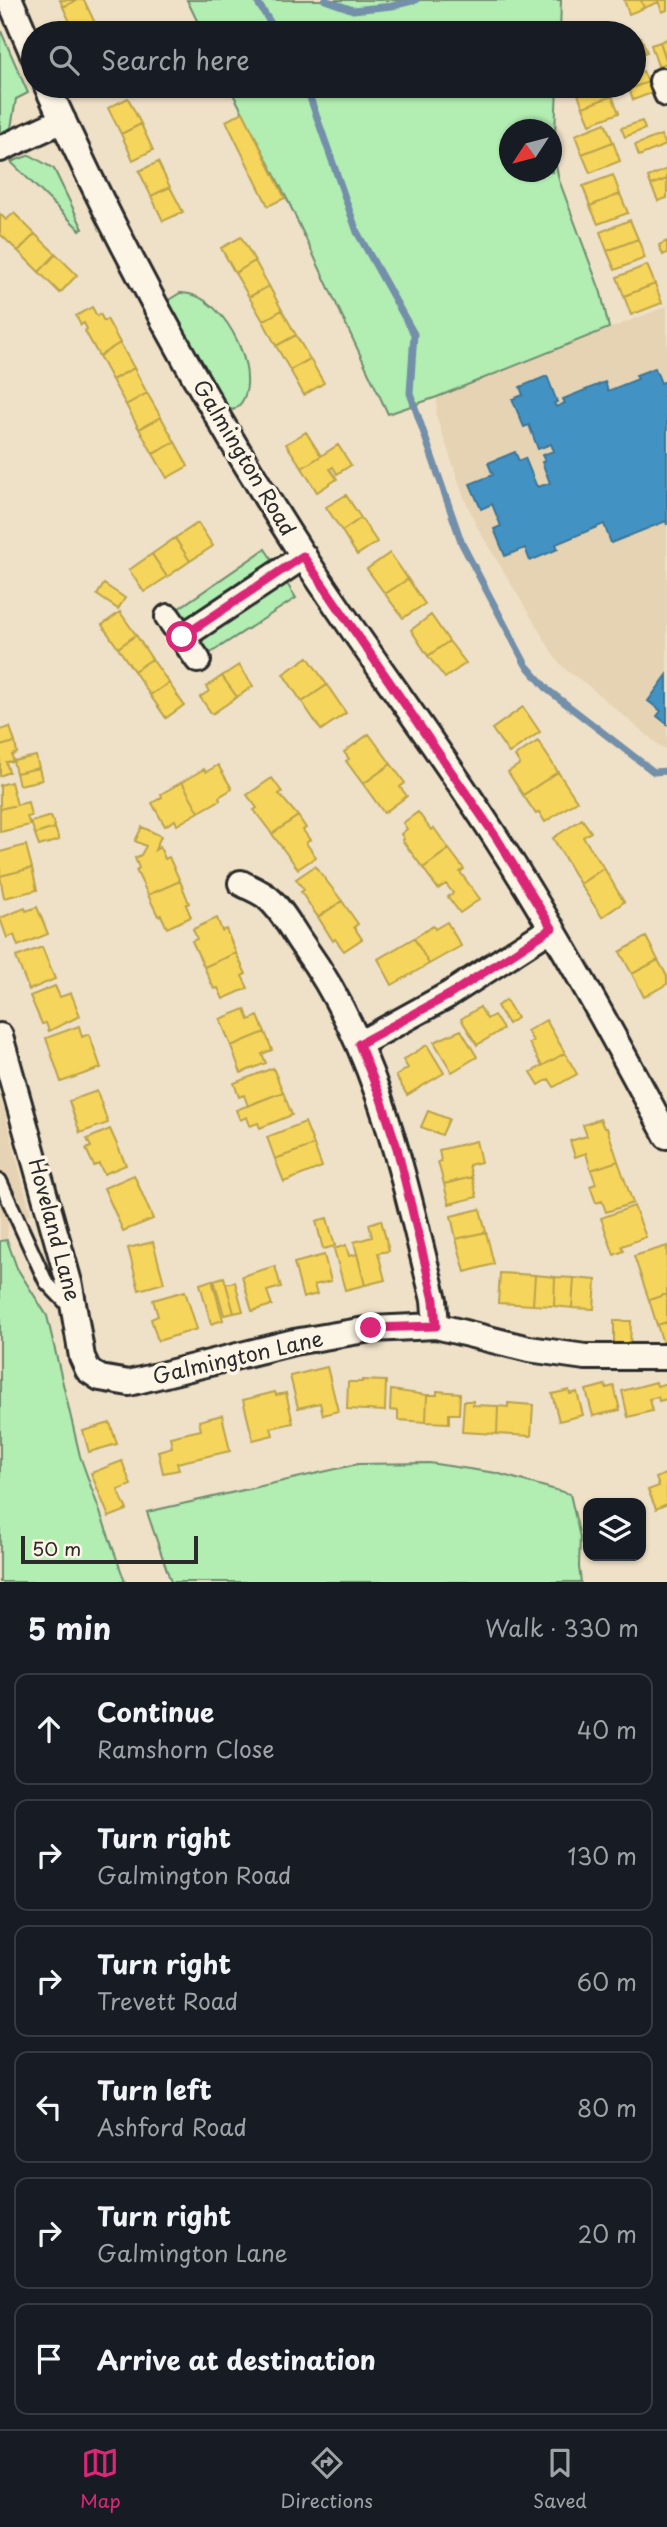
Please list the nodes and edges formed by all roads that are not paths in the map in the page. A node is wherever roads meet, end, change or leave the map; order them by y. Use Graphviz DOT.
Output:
graph roads {
  1 [pos="10,0"];
  2 [pos="21,26"];
  3 [pos="53,98"];
  4 [pos="63,120"];
  5 [pos="0,149"];
  6 [pos="303,556"];
  7 [pos="198,660"];
  8 [pos="241,883"];
  9 [pos="552,928"];
  10 [pos="0,1035"];
  11 [pos="359,1044"];
  12 [pos="667,1136"];
  13 [pos="0,1181"];
  14 [pos="76,1312"];
  15 [pos="436,1326"];
  16 [pos="667,1357"];
  17 [pos="100,1378"];
  1 -- 2 [label="street"];
  3 -- 4 [label="street, Galmington Road"];
  4 -- 5 [label="street"];
  4 -- 6 [label="street, Galmington Road"];
  6 -- 7 [label="street"];
  6 -- 9 [label="street, Galmington Road"];
  8 -- 11 [label="street"];
  9 -- 11 [label="street"];
  9 -- 12 [label="street, Galmington Road"];
  10 -- 14 [label="street, Hoveland Lane"];
  11 -- 15 [label="street"];
  13 -- 14 [label="lane"];
  14 -- 17 [label="street, Hoveland Lane"];
  15 -- 16 [label="street, Galmington Lane"];
  15 -- 17 [label="street, Galmington Lane"];
}
